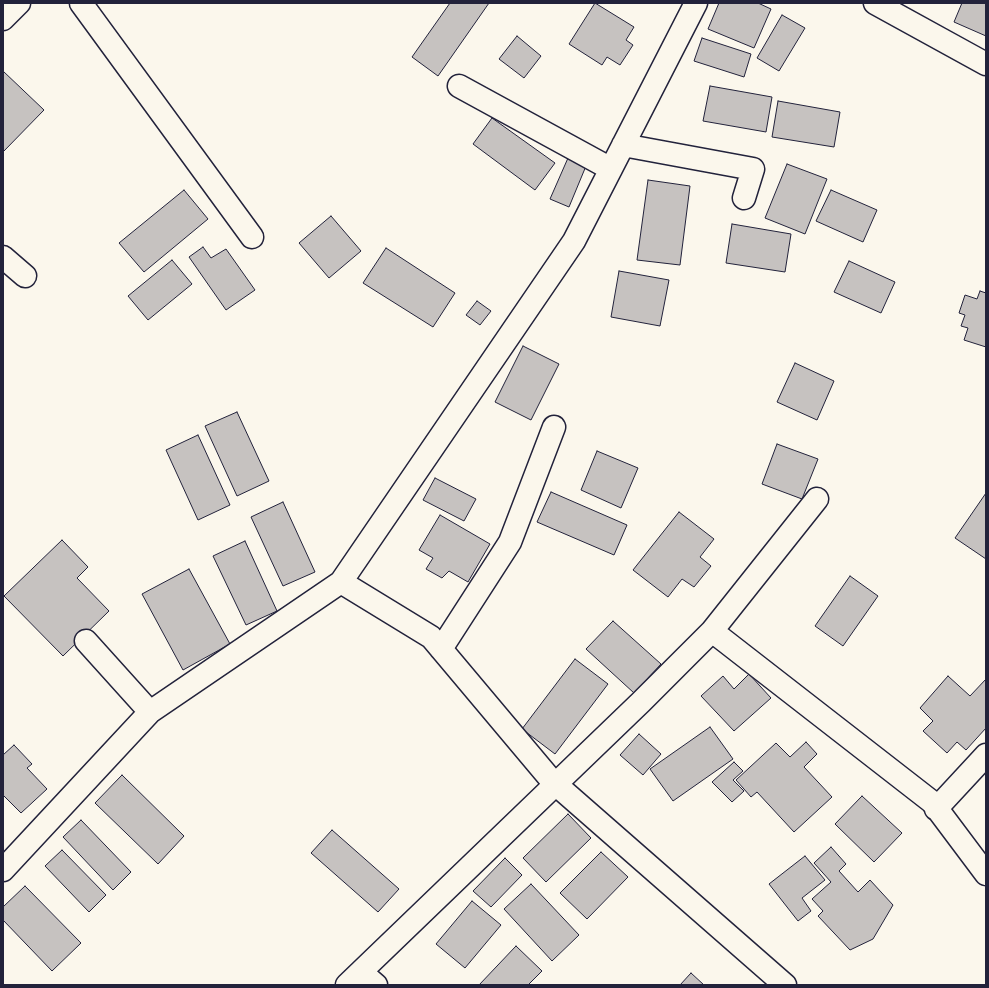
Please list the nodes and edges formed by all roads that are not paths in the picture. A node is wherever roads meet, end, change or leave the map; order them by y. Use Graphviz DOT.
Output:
graph roads {
  1 [pos="19,3"];
  2 [pos="82,3"];
  3 [pos="696,3"];
  4 [pos="875,3"];
  5 [pos="3,20"];
  6 [pos="986,64"];
  7 [pos="459,86"];
  8 [pos="623,145"];
  9 [pos="610,169"];
  10 [pos="744,198"];
  11 [pos="252,237"];
  12 [pos="3,257"];
  13 [pos="25,276"];
  14 [pos="554,426"];
  15 [pos="817,499"];
  16 [pos="342,582"];
  17 [pos="712,631"];
  18 [pos="86,642"];
  19 [pos="441,649"];
  20 [pos="150,712"];
  21 [pos="986,755"];
  22 [pos="556,784"];
  23 [pos="936,809"];
  24 [pos="3,870"];
  25 [pos="986,874"];
  26 [pos="361,980"];
  27 [pos="785,985"];
  1 -- 5 [label="street"];
  2 -- 11 [label="street"];
  3 -- 8 [label="street"];
  4 -- 6 [label="street"];
  7 -- 9 [label="street"];
  8 -- 9 [label="street"];
  8 -- 10 [label="street"];
  9 -- 16 [label="street"];
  12 -- 13 [label="street"];
  14 -- 19 [label="street"];
  15 -- 17 [label="street"];
  16 -- 19 [label="street"];
  16 -- 20 [label="street"];
  17 -- 22 [label="street"];
  17 -- 23 [label="street"];
  18 -- 20 [label="street"];
  19 -- 22 [label="street"];
  20 -- 24 [label="street"];
  21 -- 23 [label="street"];
  22 -- 26 [label="street"];
  22 -- 27 [label="street"];
  23 -- 25 [label="street"];
}
